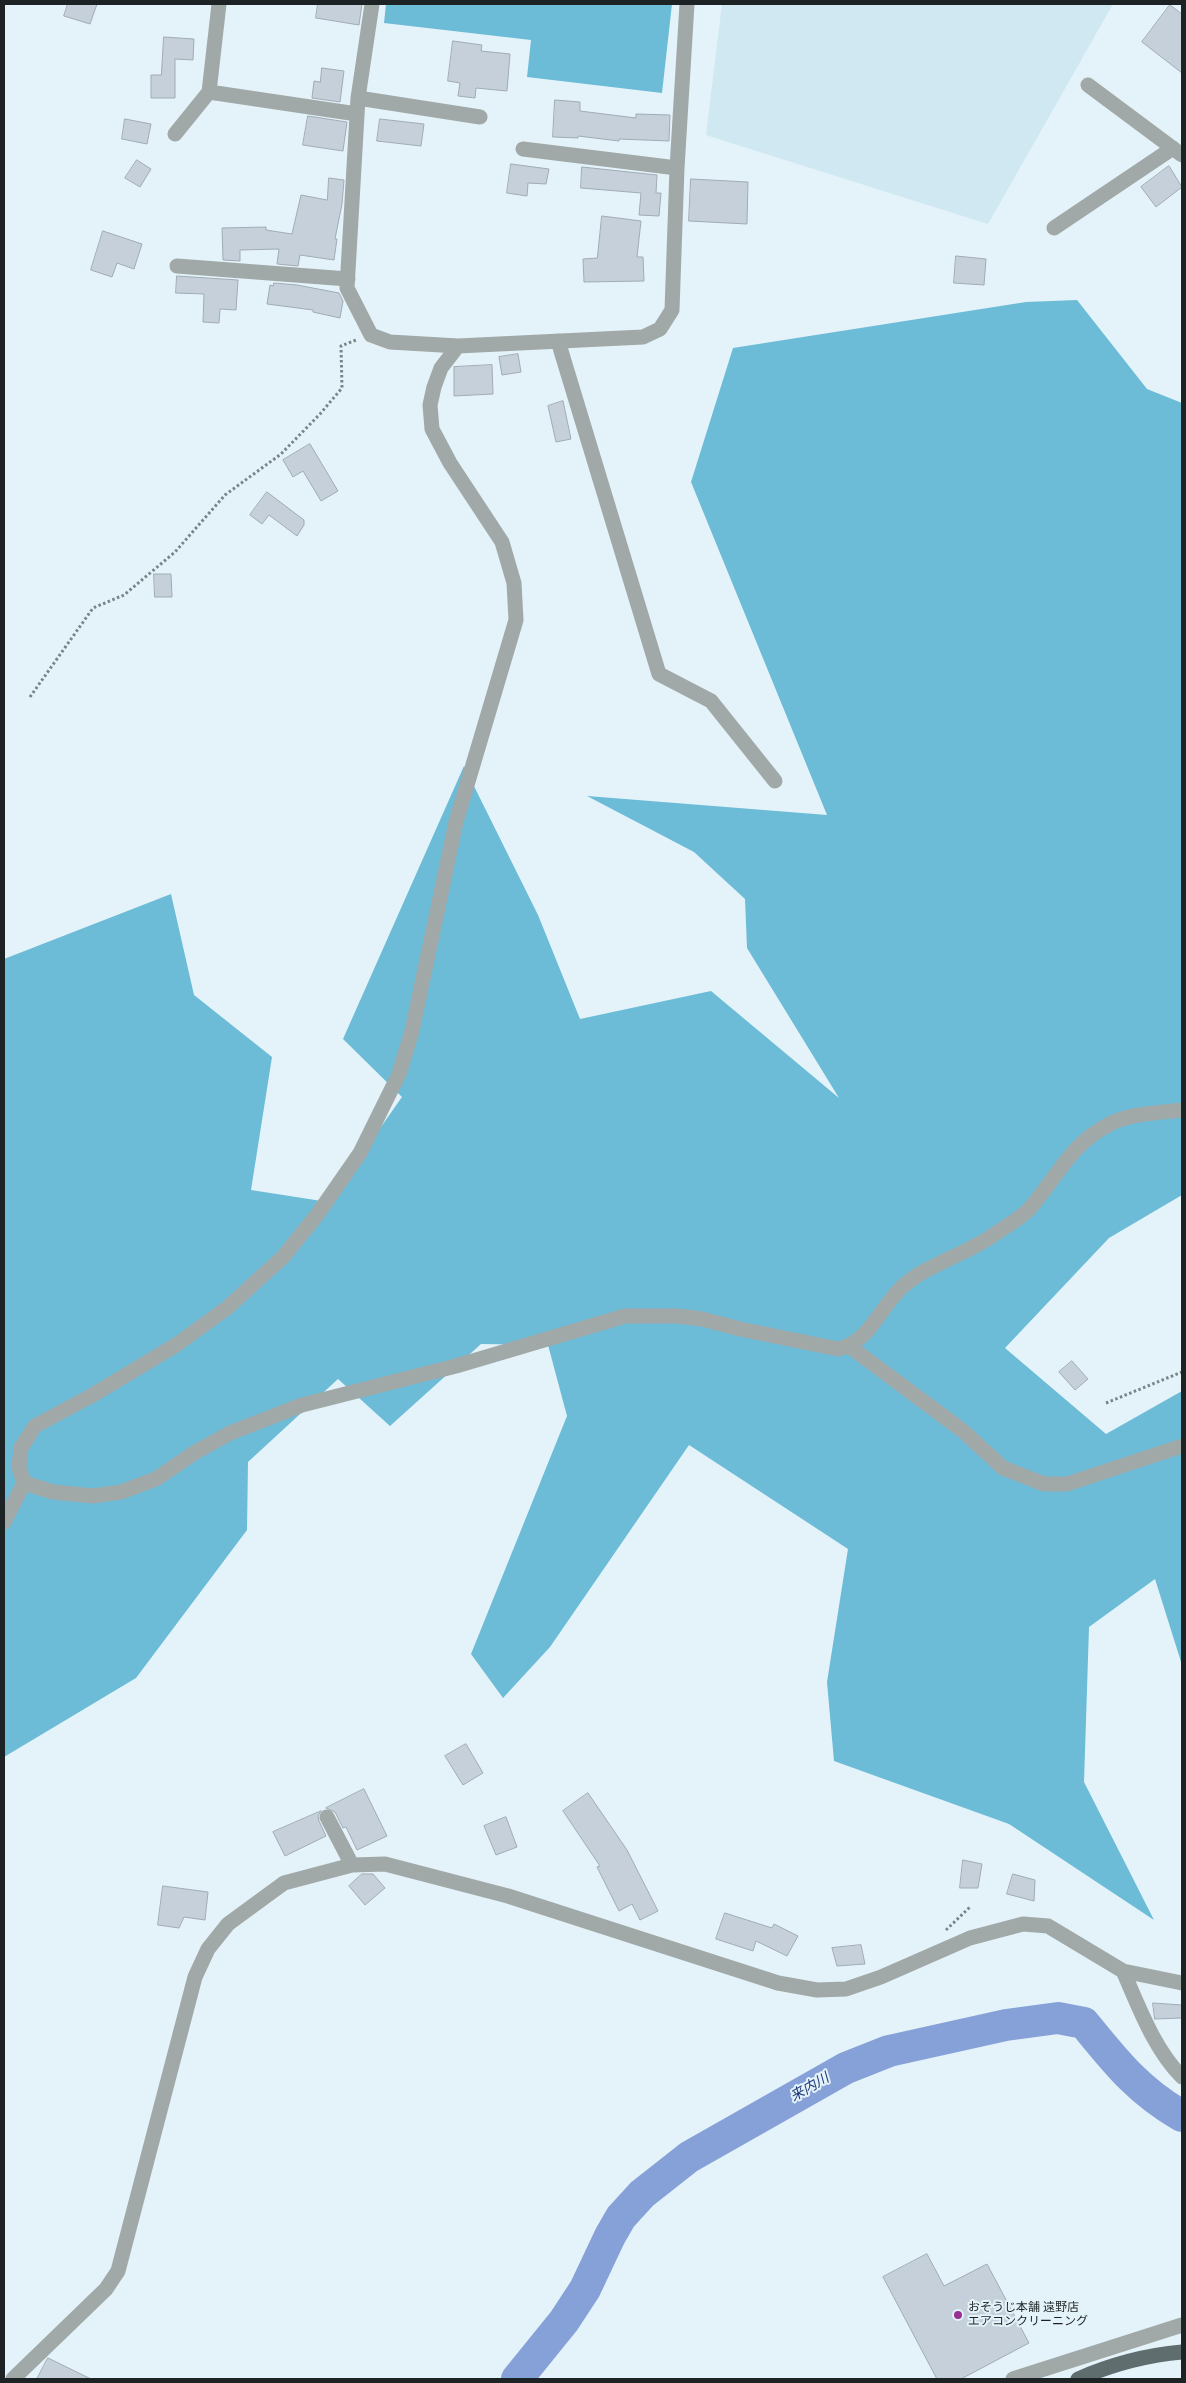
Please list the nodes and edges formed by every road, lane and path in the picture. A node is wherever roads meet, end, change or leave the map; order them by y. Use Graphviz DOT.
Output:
graph roads {
  1 [pos="219,4"];
  2 [pos="372,4"];
  3 [pos="688,4"];
  4 [pos="1088,85"];
  5 [pos="209,92"];
  6 [pos="358,98"];
  7 [pos="358,114"];
  8 [pos="480,117"];
  9 [pos="175,134"];
  10 [pos="523,149"];
  11 [pos="1178,152"];
  12 [pos="677,168"];
  13 [pos="1054,228"];
  14 [pos="177,266"];
  15 [pos="348,279"];
  16 [pos="371,335"];
  17 [pos="558,341"];
  18 [pos="458,346"];
  19 [pos="30,697"];
  20 [pos="775,781"];
  21 [pos="1182,1110"];
  22 [pos="849,1346"];
  23 [pos="1182,1372"];
  24 [pos="1106,1403"];
  25 [pos="1182,1446"];
  26 [pos="24,1483"];
  27 [pos="4,1522"];
  28 [pos="327,1817"];
  29 [pos="352,1865"];
  30 [pos="1122,1971"];
  31 [pos="1182,1983"];
  32 [pos="1182,2077"];
  33 [pos="1182,2325"];
  34 [pos="1182,2352"];
  35 [pos="12,2379"];
  36 [pos="1013,2379"];
  37 [pos="1078,2379"];
  1 -- 5 [label="street"];
  2 -- 6 [label="street"];
  3 -- 12 [label="street"];
  4 -- 11 [label="street"];
  5 -- 7 [label="street"];
  5 -- 9 [label="street"];
  6 -- 7 [label="street"];
  6 -- 8 [label="street"];
  7 -- 15 [label="street"];
  10 -- 12 [label="street"];
  11 -- 13 [label="street"];
  12 -- 17 [label="street"];
  14 -- 15 [label="street"];
  15 -- 16 [label="street"];
  16 -- 18 [label="street"];
  16 -- 19 [label="path"];
  17 -- 18 [label="street"];
  17 -- 20 [label="street"];
  18 -- 26 [label="street"];
  21 -- 22 [label="street"];
  22 -- 25 [label="street"];
  22 -- 26 [label="street"];
  23 -- 24 [label="path"];
  26 -- 27 [label="street"];
  28 -- 29 [label="street"];
  29 -- 30 [label="street"];
  29 -- 35 [label="street"];
  30 -- 31 [label="street"];
  30 -- 32 [label="street"];
  33 -- 36 [label="street"];
  34 -- 37 [label="main road"];
}
